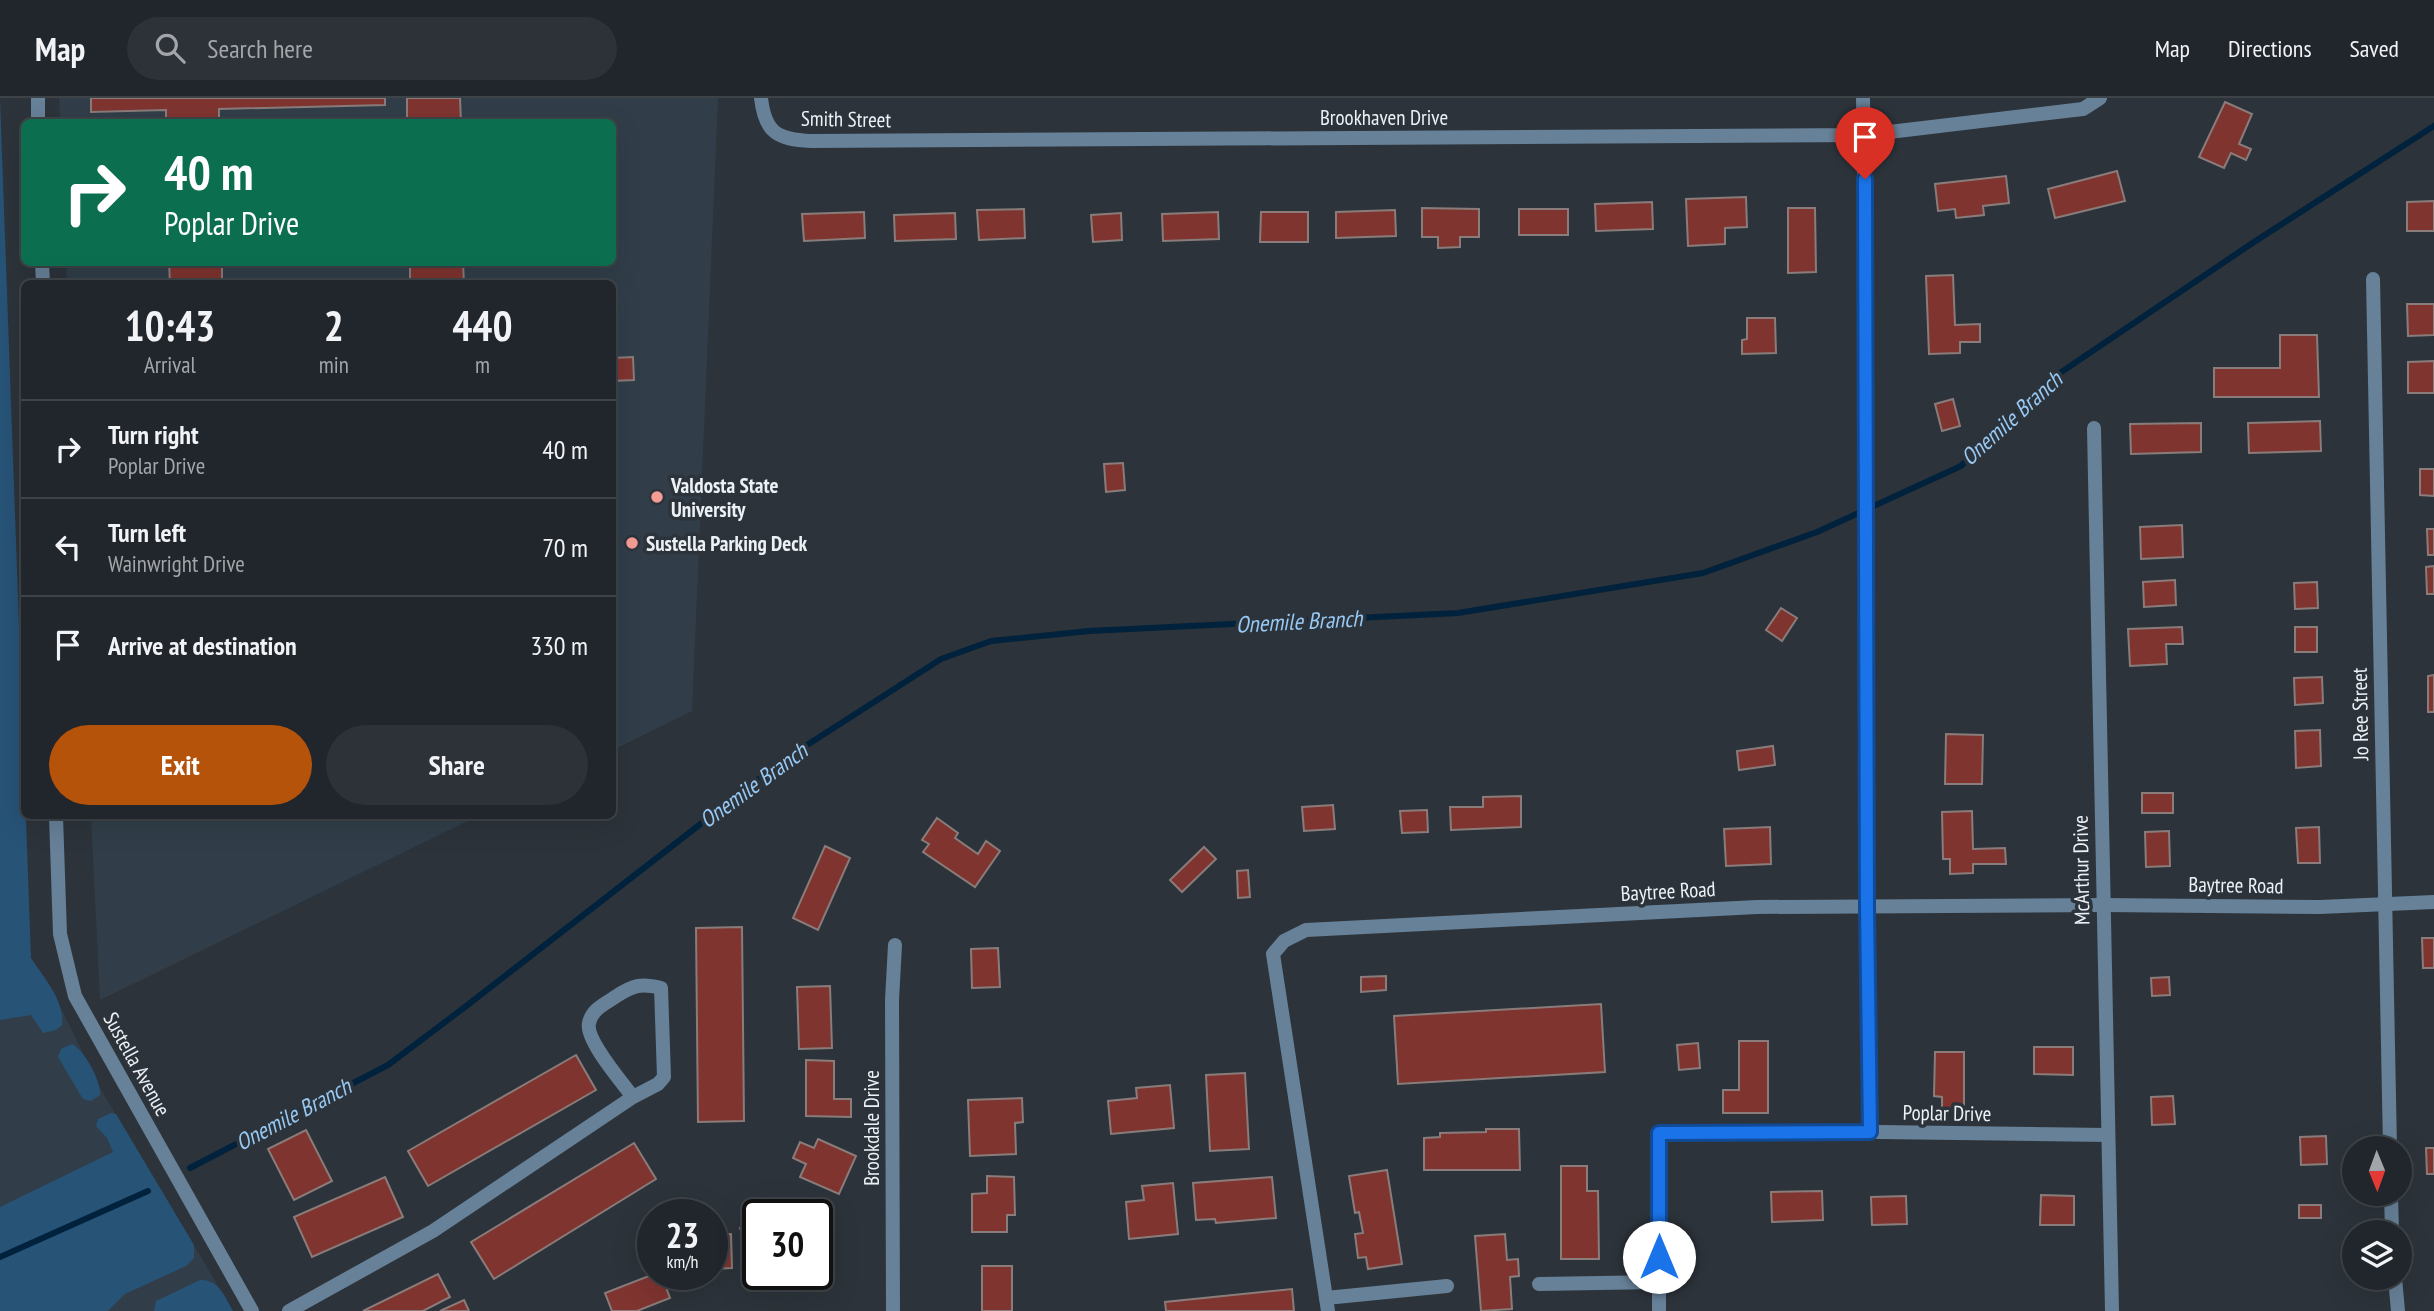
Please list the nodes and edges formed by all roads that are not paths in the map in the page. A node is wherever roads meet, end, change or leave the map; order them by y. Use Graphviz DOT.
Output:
graph roads {
  1 [pos="38,98"];
  2 [pos="761,98"];
  3 [pos="1863,98"];
  4 [pos="2100,98"];
  5 [pos="38,119"];
  6 [pos="1864,135"];
  7 [pos="915,141"];
  8 [pos="2373,279"];
  9 [pos="2094,428"];
  10 [pos="55,819"];
  11 [pos="2434,902"];
  12 [pos="2103,905"];
  13 [pos="2385,905"];
  14 [pos="1867,906"];
  15 [pos="895,945"];
  16 [pos="633,1097"];
  17 [pos="1870,1132"];
  18 [pos="2108,1135"];
  19 [pos="2390,1136"];
  20 [pos="1659,1282"];
  21 [pos="1539,1284"];
  22 [pos="1447,1286"];
  23 [pos="2396,1290"];
  24 [pos="1327,1305"];
  25 [pos="253,1311"];
  26 [pos="289,1311"];
  27 [pos="893,1311"];
  28 [pos="1659,1311"];
  29 [pos="2112,1311"];
  30 [pos="2398,1311"];
  1 -- 5 [label="street"];
  2 -- 7 [label="street, Smith Street"];
  3 -- 6 [label="street"];
  4 -- 6 [label="street, Brookhaven Drive"];
  6 -- 7 [label="street, Brookhaven Drive"];
  6 -- 14 [label="street"];
  8 -- 13 [label="street, Jo Ree Street"];
  9 -- 12 [label="street, McArthur Drive"];
  10 -- 25 [label="street, Sustella Avenue"];
  11 -- 13 [label="street, Baytree Road"];
  12 -- 13 [label="street, Baytree Road"];
  12 -- 14 [label="street, Baytree Road"];
  12 -- 18 [label="street, McArthur Drive"];
  13 -- 19 [label="street, Jo Ree Street"];
  14 -- 17 [label="street"];
  14 -- 24 [label="street, Baytree Road"];
  15 -- 27 [label="street, Brookdale Drive"];
  16 -- 16 [label="street"];
  16 -- 26 [label="street"];
  17 -- 18 [label="street, Poplar Drive"];
  17 -- 20 [label="street, Poplar Drive"];
  18 -- 29 [label="street, McArthur Drive"];
  20 -- 21 [label="street"];
  20 -- 28 [label="street"];
  22 -- 24 [label="street"];
  23 -- 30 [label="street"];
}
